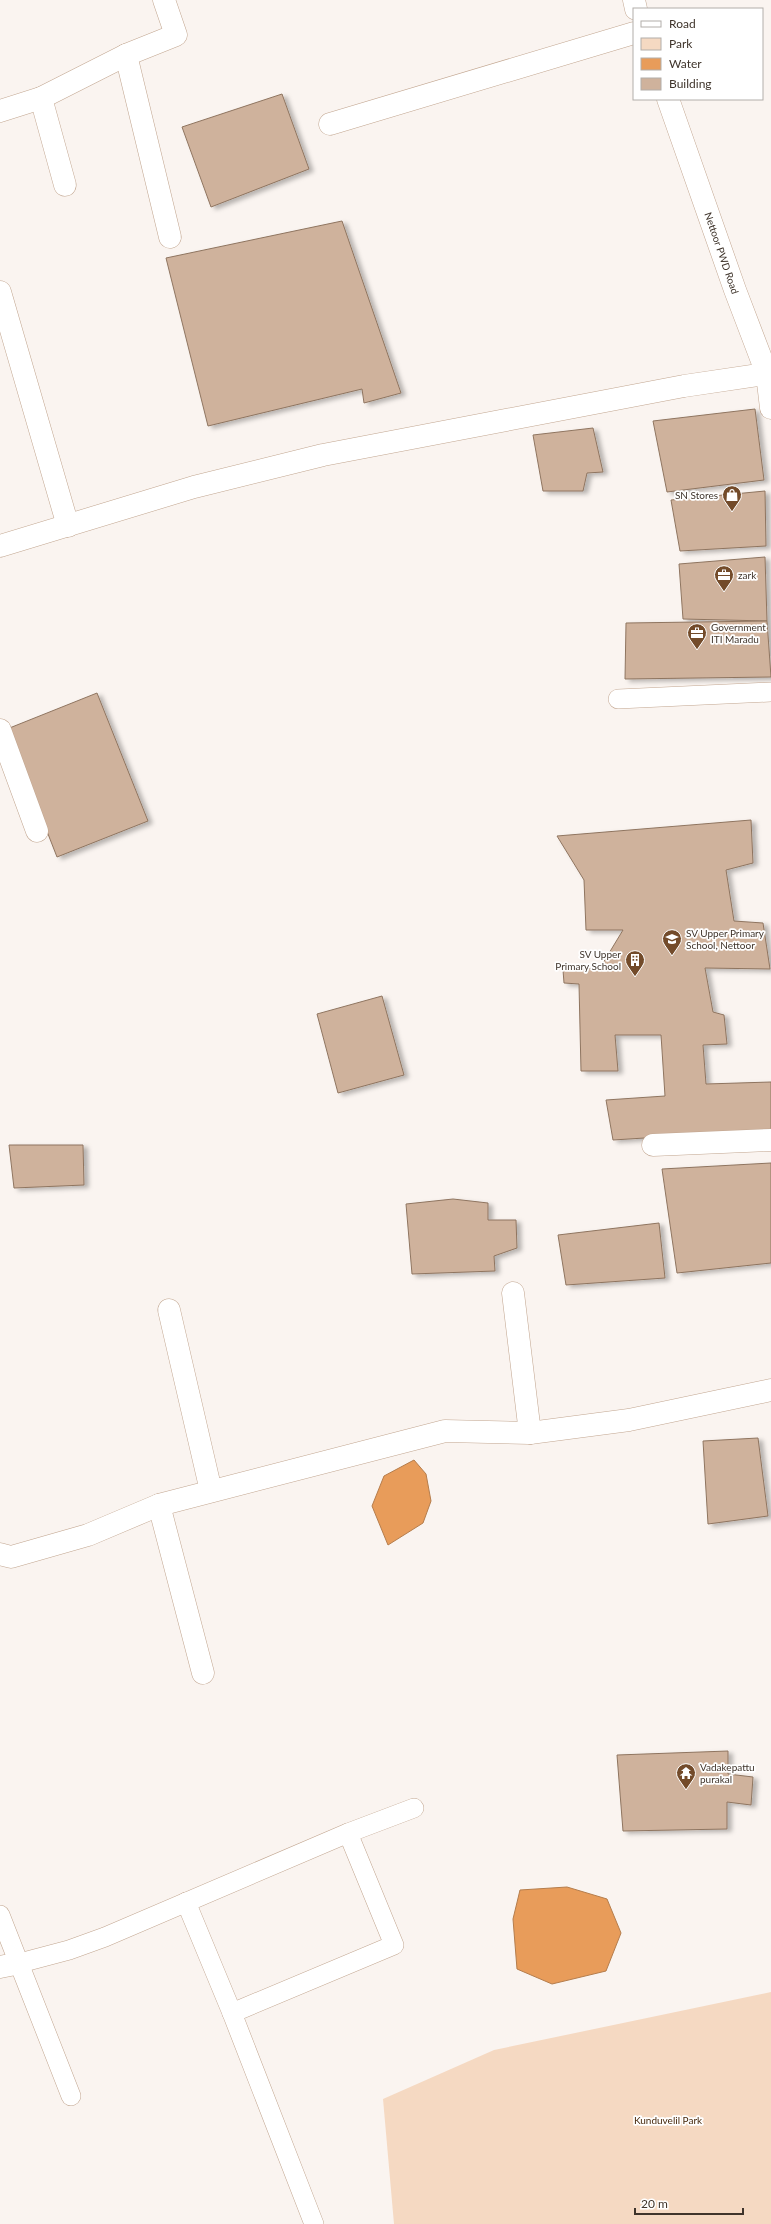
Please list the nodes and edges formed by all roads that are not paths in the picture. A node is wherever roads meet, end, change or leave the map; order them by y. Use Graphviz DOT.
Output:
graph roads {
  1 [pos="164,0"];
  2 [pos="633,33"];
  3 [pos="126,55"];
  4 [pos="41,98"];
  5 [pos="668,100"];
  6 [pos="0,111"];
  7 [pos="330,124"];
  8 [pos="65,185"];
  9 [pos="170,237"];
  10 [pos="0,292"];
  11 [pos="769,373"];
  12 [pos="771,408"];
  13 [pos="68,526"];
  14 [pos="0,546"];
  15 [pos="771,692"];
  16 [pos="618,700"];
  17 [pos="0,730"];
  18 [pos="36,831"];
  19 [pos="771,1140"];
  20 [pos="654,1145"];
  21 [pos="513,1293"];
  22 [pos="169,1310"];
  23 [pos="771,1390"];
  24 [pos="530,1433"];
  25 [pos="211,1491"];
  26 [pos="159,1505"];
  27 [pos="0,1554"];
  28 [pos="202,1673"];
  29 [pos="414,1808"];
  30 [pos="348,1832"];
  31 [pos="186,1902"];
  32 [pos="0,1915"];
  33 [pos="10,1965"];
  34 [pos="232,2014"];
  35 [pos="72,2096"];
  36 [pos="314,2224"];
  1 -- 3 [label="street"];
  2 -- 7 [label="street"];
  3 -- 4 [label="street"];
  3 -- 9 [label="street"];
  4 -- 6 [label="street"];
  4 -- 8 [label="street"];
  5 -- 11 [label="street, Nettoor PWD Road"];
  10 -- 13 [label="street"];
  11 -- 12 [label="street, Nettoor PWD Road"];
  11 -- 13 [label="street"];
  13 -- 14 [label="street"];
  15 -- 16 [label="lane"];
  17 -- 18 [label="street"];
  19 -- 20 [label="street"];
  21 -- 24 [label="street"];
  22 -- 25 [label="street"];
  23 -- 24 [label="street"];
  24 -- 25 [label="street"];
  25 -- 26 [label="street"];
  26 -- 27 [label="street"];
  26 -- 28 [label="street"];
  29 -- 30 [label="lane"];
  30 -- 31 [label="lane"];
  30 -- 34 [label="lane"];
  31 -- 33 [label="lane"];
  31 -- 34 [label="lane"];
  32 -- 33 [label="lane"];
  33 -- 35 [label="lane"];
  34 -- 36 [label="lane"];
}
